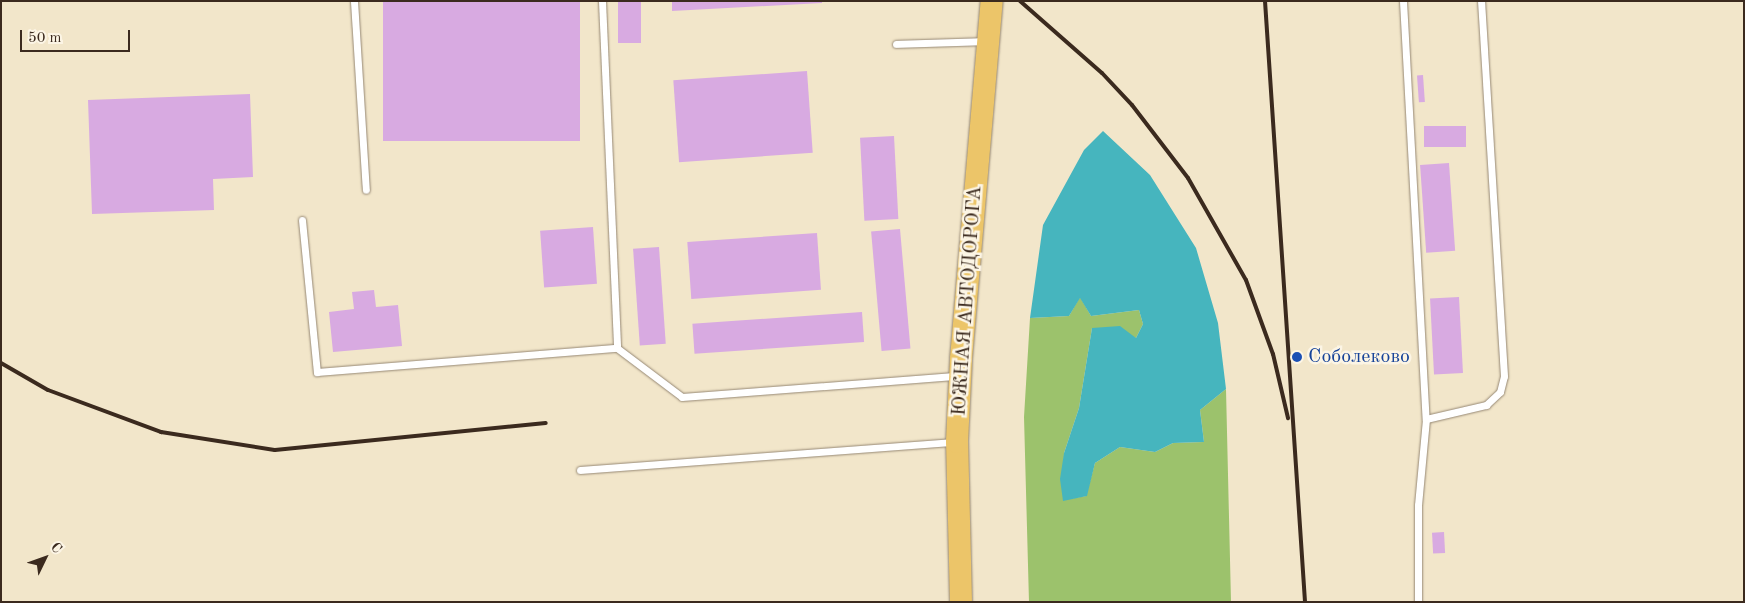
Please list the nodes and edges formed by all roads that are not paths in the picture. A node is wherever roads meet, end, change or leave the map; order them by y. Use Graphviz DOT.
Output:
graph roads {
  1 [pos="354,1"];
  2 [pos="602,1"];
  3 [pos="992,1"];
  4 [pos="1403,1"];
  5 [pos="1481,1"];
  6 [pos="988,41"];
  7 [pos="896,44"];
  8 [pos="366,190"];
  9 [pos="302,220"];
  10 [pos="618,348"];
  11 [pos="960,376"];
  12 [pos="1426,418"];
  13 [pos="957,442"];
  14 [pos="580,470"];
  15 [pos="961,602"];
  16 [pos="1418,602"];
  1 -- 8 [label="lane"];
  2 -- 10 [label="lane"];
  3 -- 6 [label="main road, ЮЖНАЯ АВТОДОРОГА"];
  4 -- 12 [label="lane"];
  5 -- 12 [label="lane"];
  6 -- 7 [label="lane"];
  6 -- 11 [label="main road, ЮЖНАЯ АВТОДОРОГА"];
  9 -- 10 [label="lane"];
  10 -- 11 [label="lane"];
  11 -- 13 [label="main road, ЮЖНАЯ АВТОДОРОГА"];
  12 -- 16 [label="lane"];
  13 -- 14 [label="lane"];
  13 -- 15 [label="main road, ЮЖНАЯ АВТОДОРОГА"];
}
